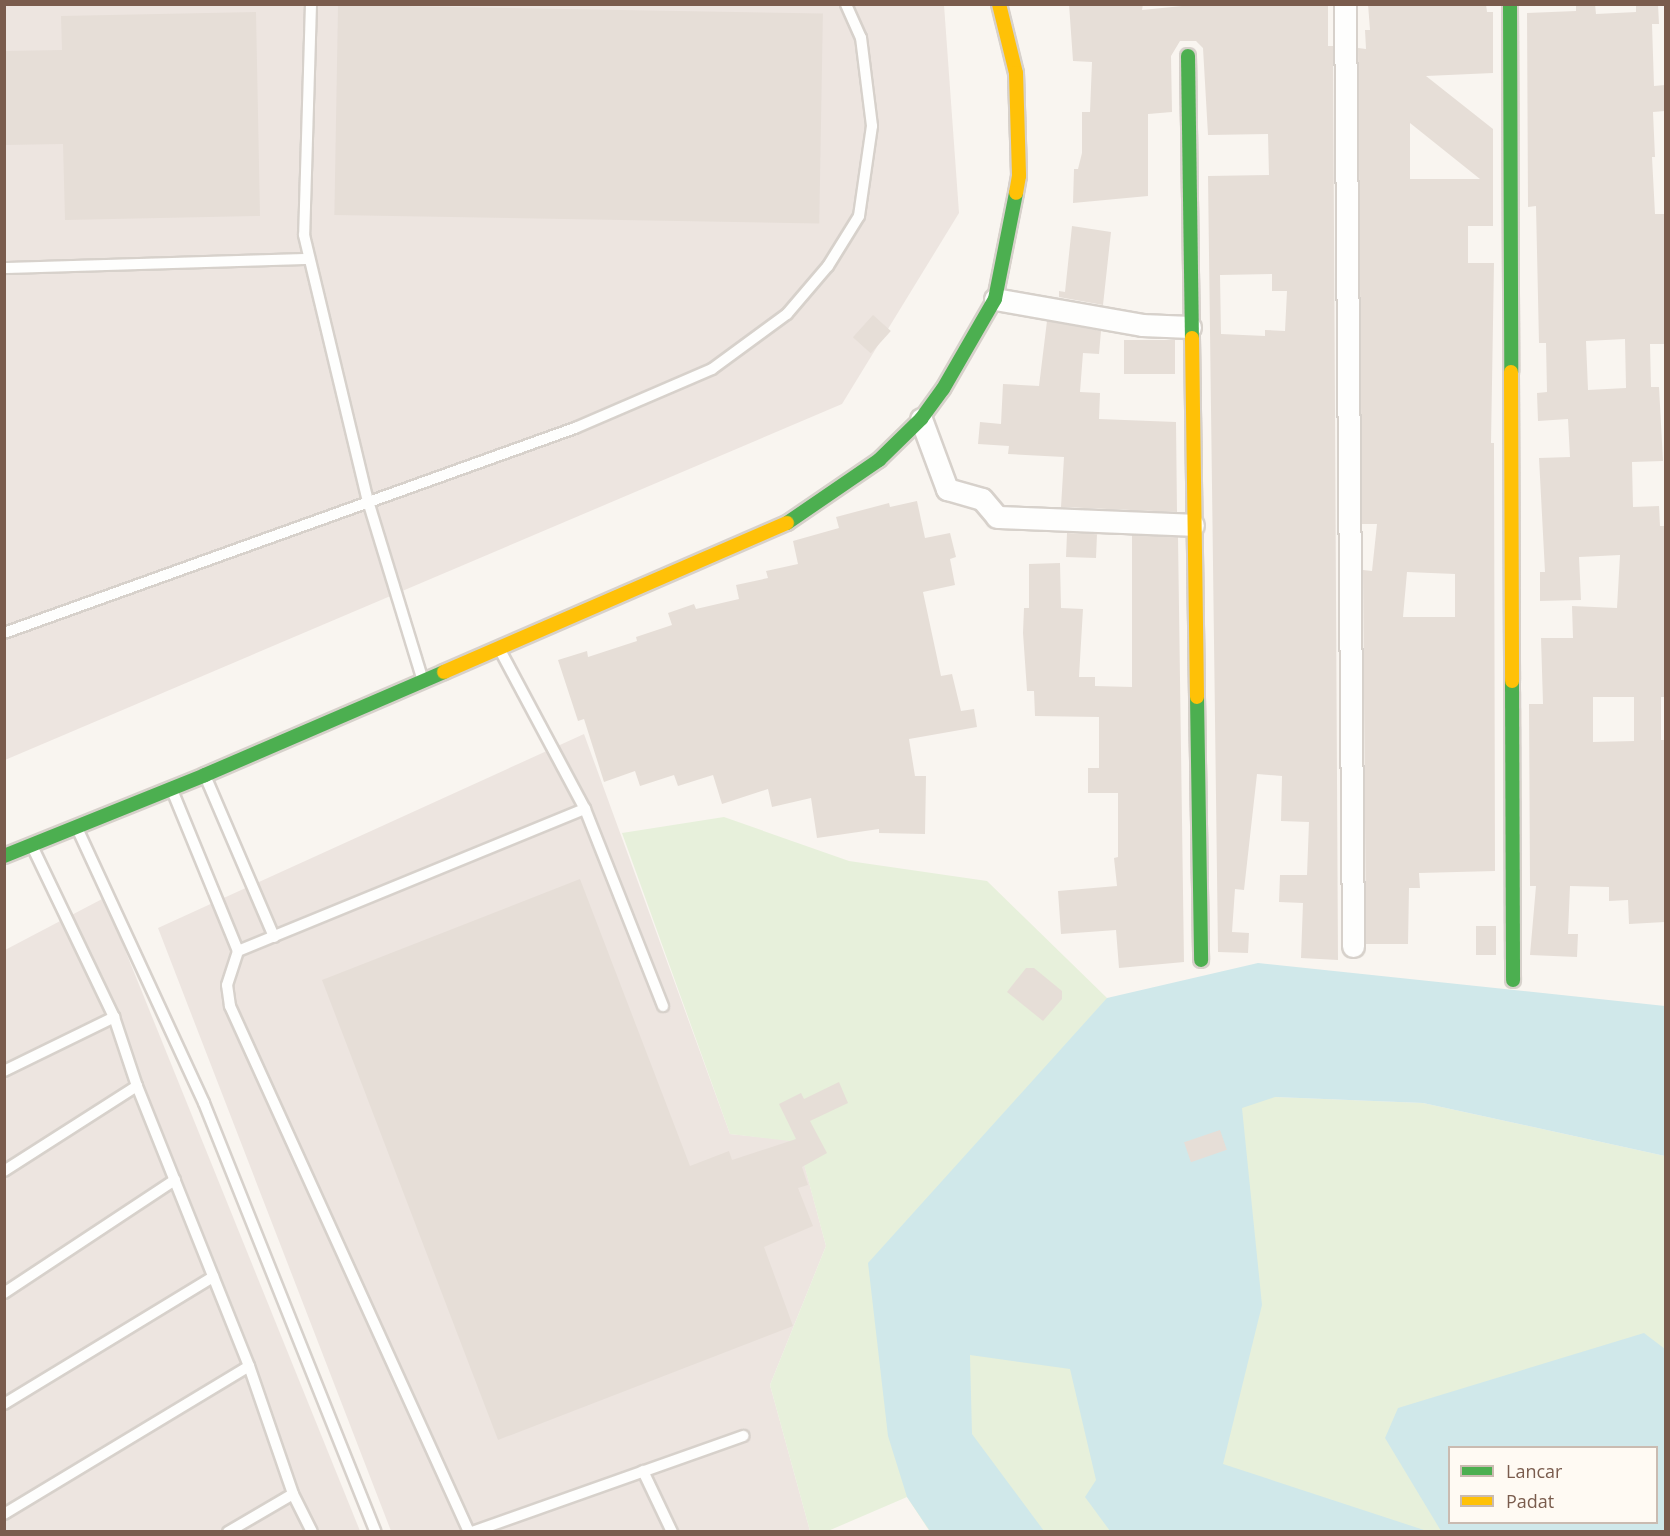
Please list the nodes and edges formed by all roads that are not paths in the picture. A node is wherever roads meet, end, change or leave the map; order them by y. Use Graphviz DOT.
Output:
graph roads {
  1 [pos="311,4"];
  2 [pos="846,4"];
  3 [pos="999,4"];
  4 [pos="1345,4"];
  5 [pos="1510,4"];
  6 [pos="1188,56"];
  7 [pos="308,259"];
  8 [pos="4,268"];
  9 [pos="995,299"];
  10 [pos="1190,327"];
  11 [pos="921,419"];
  12 [pos="368,501"];
  13 [pos="1193,525"];
  14 [pos="4,633"];
  15 [pos="498,646"];
  16 [pos="422,678"];
  17 [pos="205,775"];
  18 [pos="172,788"];
  19 [pos="585,809"];
  20 [pos="76,826"];
  21 [pos="32,845"];
  22 [pos="4,856"];
  23 [pos="274,937"];
  24 [pos="1353,946"];
  25 [pos="238,951"];
  26 [pos="1201,960"];
  27 [pos="1514,980"];
  28 [pos="663,1006"];
  29 [pos="114,1017"];
  30 [pos="4,1071"];
  31 [pos="137,1086"];
  32 [pos="4,1171"];
  33 [pos="175,1180"];
  34 [pos="213,1276"];
  35 [pos="4,1293"];
  36 [pos="249,1366"];
  37 [pos="4,1404"];
  38 [pos="743,1436"];
  39 [pos="643,1471"];
  40 [pos="293,1494"];
  41 [pos="4,1514"];
  42 [pos="228,1532"];
  43 [pos="312,1532"];
  44 [pos="376,1532"];
  45 [pos="470,1532"];
  46 [pos="672,1532"];
  1 -- 7 [label="lane"];
  2 -- 12 [label="lane"];
  3 -- 9 [label="street"];
  4 -- 24 [label="street"];
  5 -- 27 [label="street"];
  6 -- 10 [label="street"];
  7 -- 8 [label="lane"];
  7 -- 12 [label="lane"];
  9 -- 10 [label="street"];
  9 -- 11 [label="street"];
  10 -- 13 [label="street"];
  11 -- 13 [label="street"];
  11 -- 15 [label="street"];
  12 -- 14 [label="lane"];
  12 -- 16 [label="lane"];
  13 -- 26 [label="street"];
  15 -- 16 [label="street"];
  15 -- 19 [label="lane"];
  16 -- 17 [label="street"];
  17 -- 18 [label="street"];
  17 -- 23 [label="lane"];
  18 -- 20 [label="street"];
  18 -- 25 [label="lane"];
  19 -- 23 [label="lane"];
  19 -- 28 [label="lane"];
  20 -- 21 [label="street"];
  20 -- 44 [label="lane"];
  21 -- 22 [label="street"];
  21 -- 29 [label="lane"];
  23 -- 25 [label="lane"];
  25 -- 45 [label="lane"];
  29 -- 30 [label="lane"];
  29 -- 31 [label="lane"];
  31 -- 32 [label="lane"];
  31 -- 33 [label="lane"];
  33 -- 34 [label="lane"];
  33 -- 35 [label="lane"];
  34 -- 36 [label="lane"];
  34 -- 37 [label="lane"];
  36 -- 40 [label="lane"];
  36 -- 41 [label="lane"];
  38 -- 39 [label="lane"];
  39 -- 45 [label="lane"];
  39 -- 46 [label="lane"];
  40 -- 42 [label="lane"];
  40 -- 43 [label="lane"];
}
